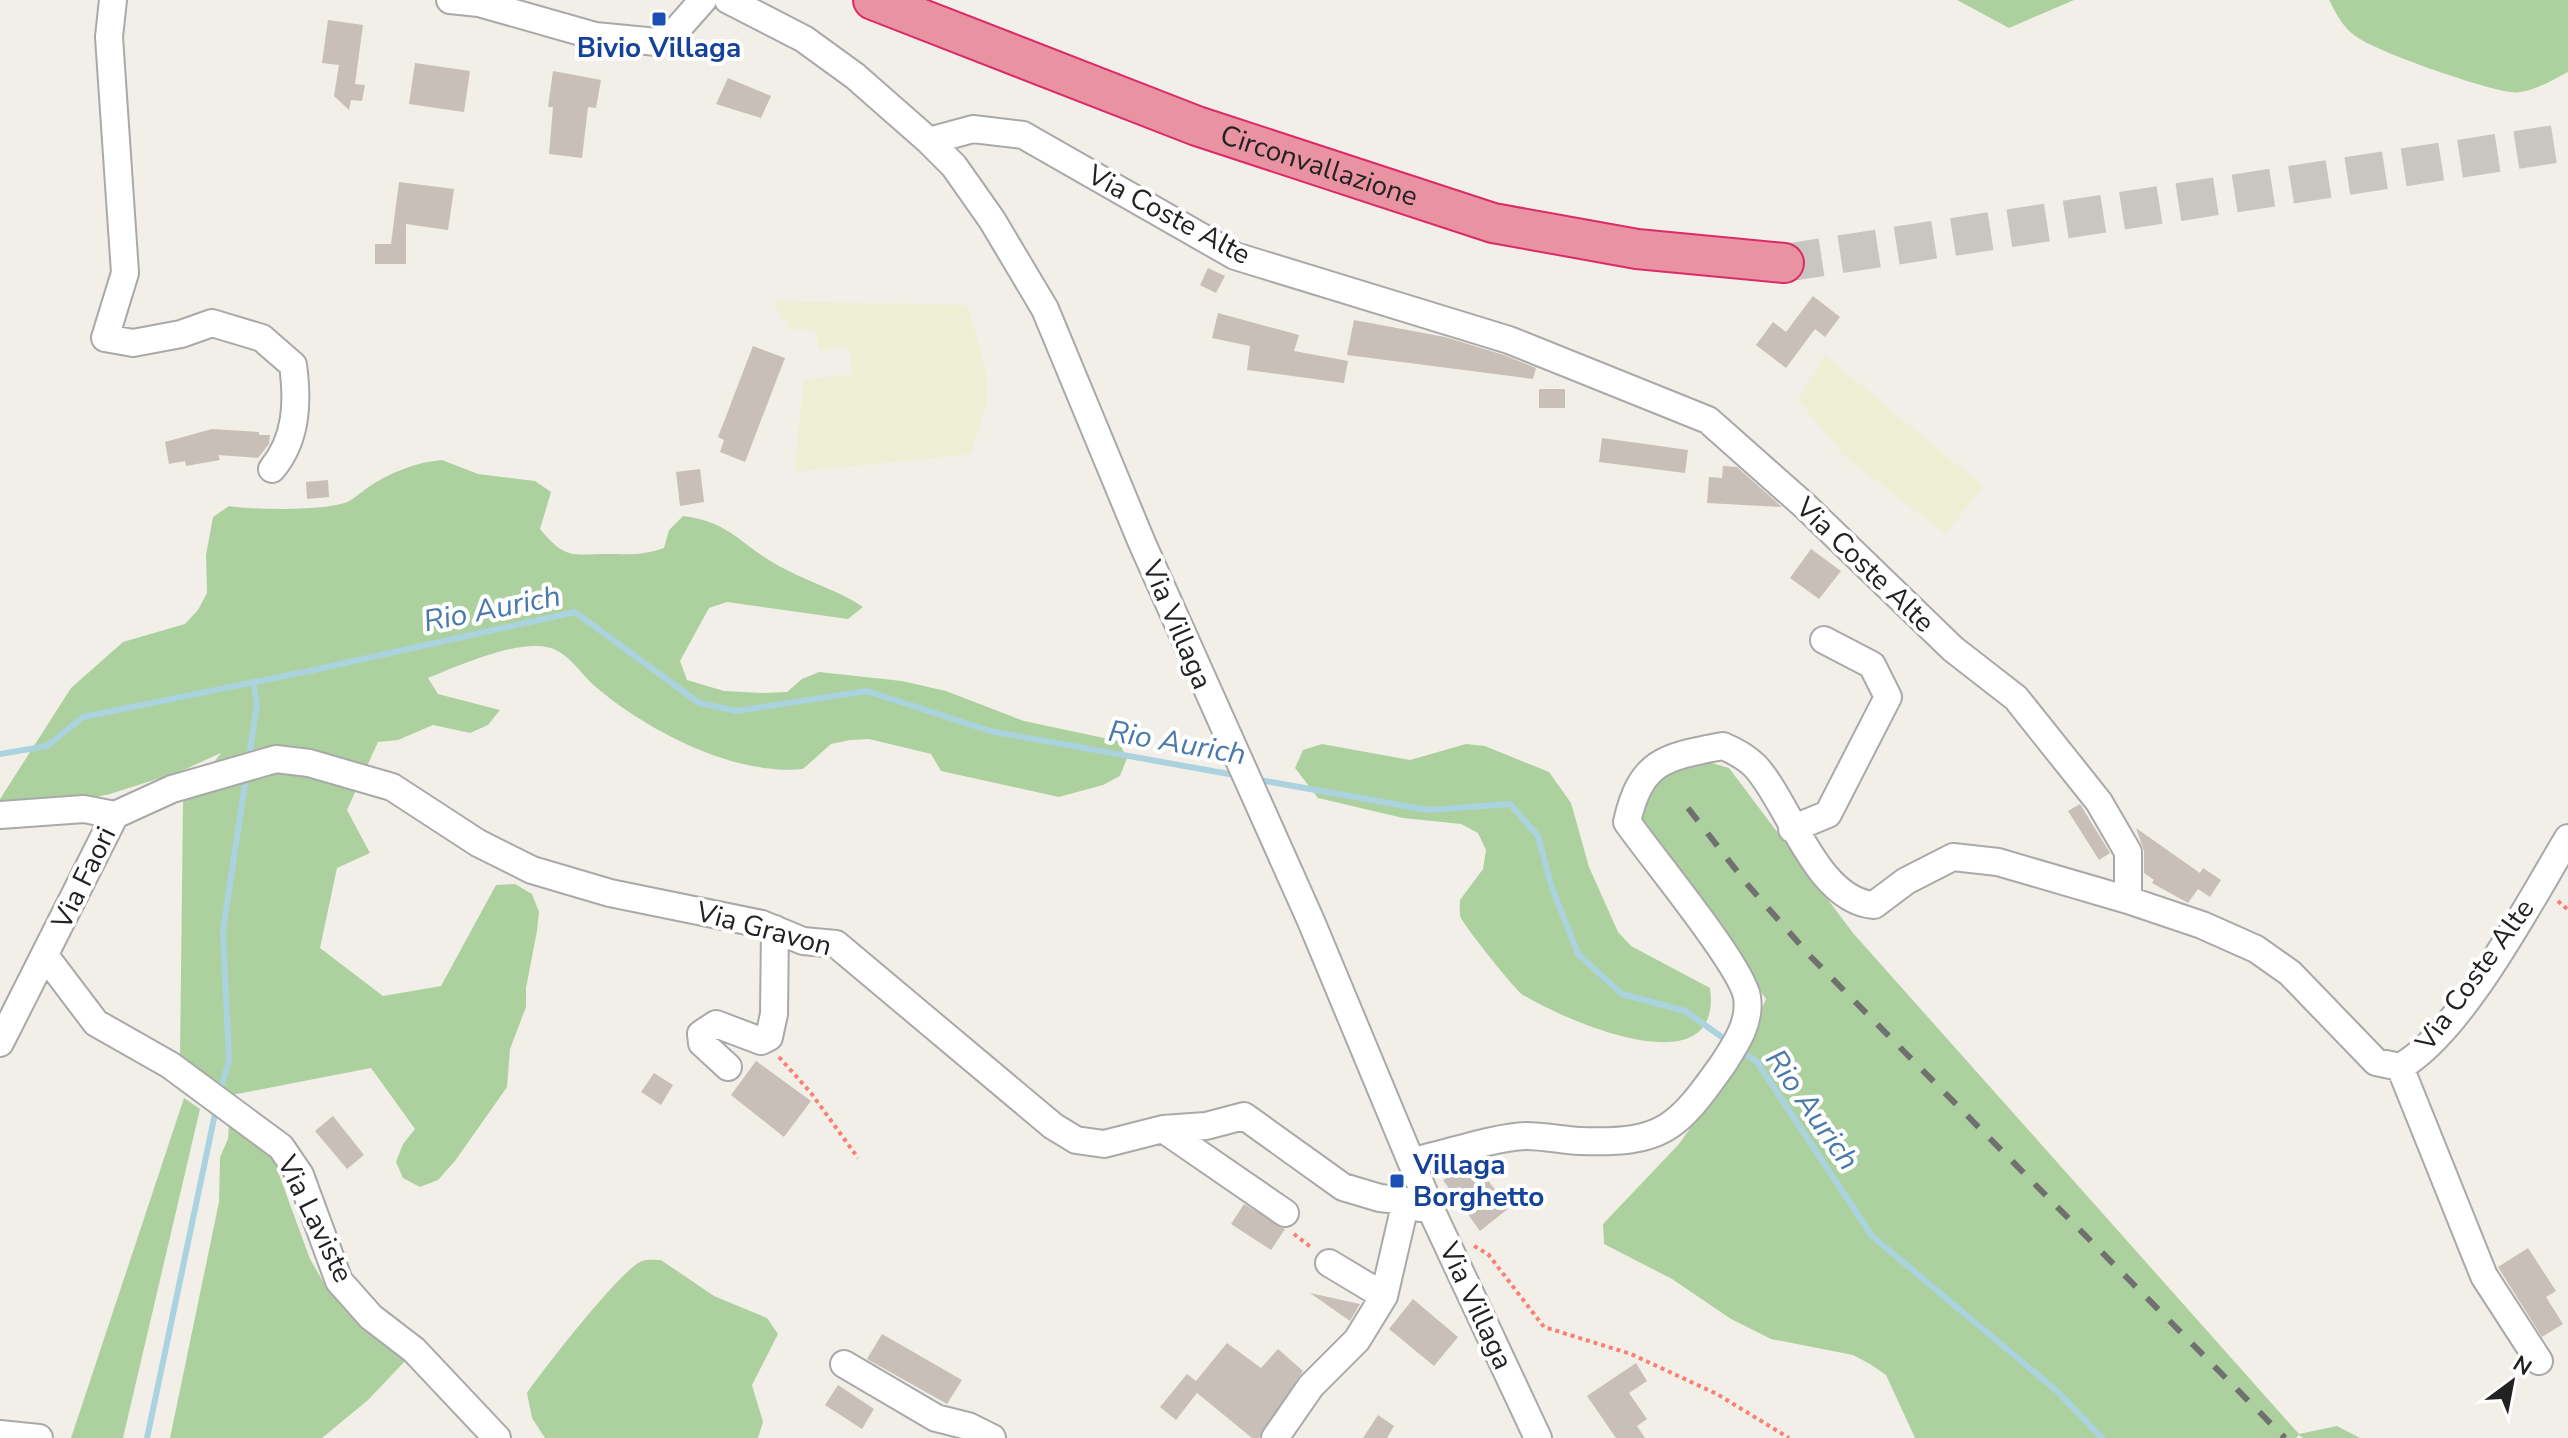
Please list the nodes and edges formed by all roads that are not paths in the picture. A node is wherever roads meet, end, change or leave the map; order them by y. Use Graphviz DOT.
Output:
graph roads {
  1 [pos="113,0"];
  2 [pos="450,0"];
  3 [pos="703,0"];
  4 [pos="728,0"];
  5 [pos="873,0"];
  6 [pos="929,141"];
  7 [pos="1784,263"];
  8 [pos="272,469"];
  9 [pos="1824,640"];
  10 [pos="0,815"];
  11 [pos="115,815"];
  12 [pos="1792,829"];
  13 [pos="2568,838"];
  14 [pos="2128,900"];
  15 [pos="775,929"];
  16 [pos="46,957"];
  17 [pos="0,1043"];
  18 [pos="728,1067"];
  19 [pos="2400,1067"];
  20 [pos="1163,1129"];
  21 [pos="1413,1161"];
  22 [pos="1406,1201"];
  23 [pos="1285,1213"];
  24 [pos="1436,1219"];
  25 [pos="1329,1263"];
  26 [pos="1384,1296"];
  27 [pos="2539,1361"];
  28 [pos="844,1364"];
  29 [pos="0,1434"];
  30 [pos="39,1438"];
  31 [pos="497,1438"];
  32 [pos="992,1438"];
  33 [pos="1275,1438"];
  34 [pos="1538,1438"];
  1 -- 8 [label="street"];
  2 -- 3 [label="street"];
  4 -- 6 [label="street, Via Villaga"];
  5 -- 7 [label="highway, Circonvallazione"];
  6 -- 14 [label="street, Via Coste Alte"];
  6 -- 21 [label="street, Via Villaga"];
  9 -- 12 [label="street"];
  10 -- 11 [label="street, Via Faori"];
  11 -- 15 [label="street, Via Gravon"];
  11 -- 16 [label="street, Via Faori"];
  12 -- 14 [label="street"];
  12 -- 21 [label="street"];
  13 -- 19 [label="street, Via Coste Alte"];
  14 -- 19 [label="street, Via Coste Alte"];
  15 -- 18 [label="street"];
  15 -- 20 [label="street, Via Gravon"];
  16 -- 17 [label="street, Via Faori"];
  16 -- 31 [label="street, Via Laviste"];
  19 -- 27 [label="street"];
  20 -- 22 [label="street, Via Gravon"];
  20 -- 23 [label="street"];
  21 -- 24 [label="street, Via Villaga"];
  22 -- 24 [label="street, Via Gravon"];
  22 -- 26 [label="street"];
  24 -- 34 [label="street, Via Villaga"];
  25 -- 26 [label="street"];
  26 -- 33 [label="street"];
  28 -- 32 [label="street"];
  29 -- 30 [label="street"];
}
